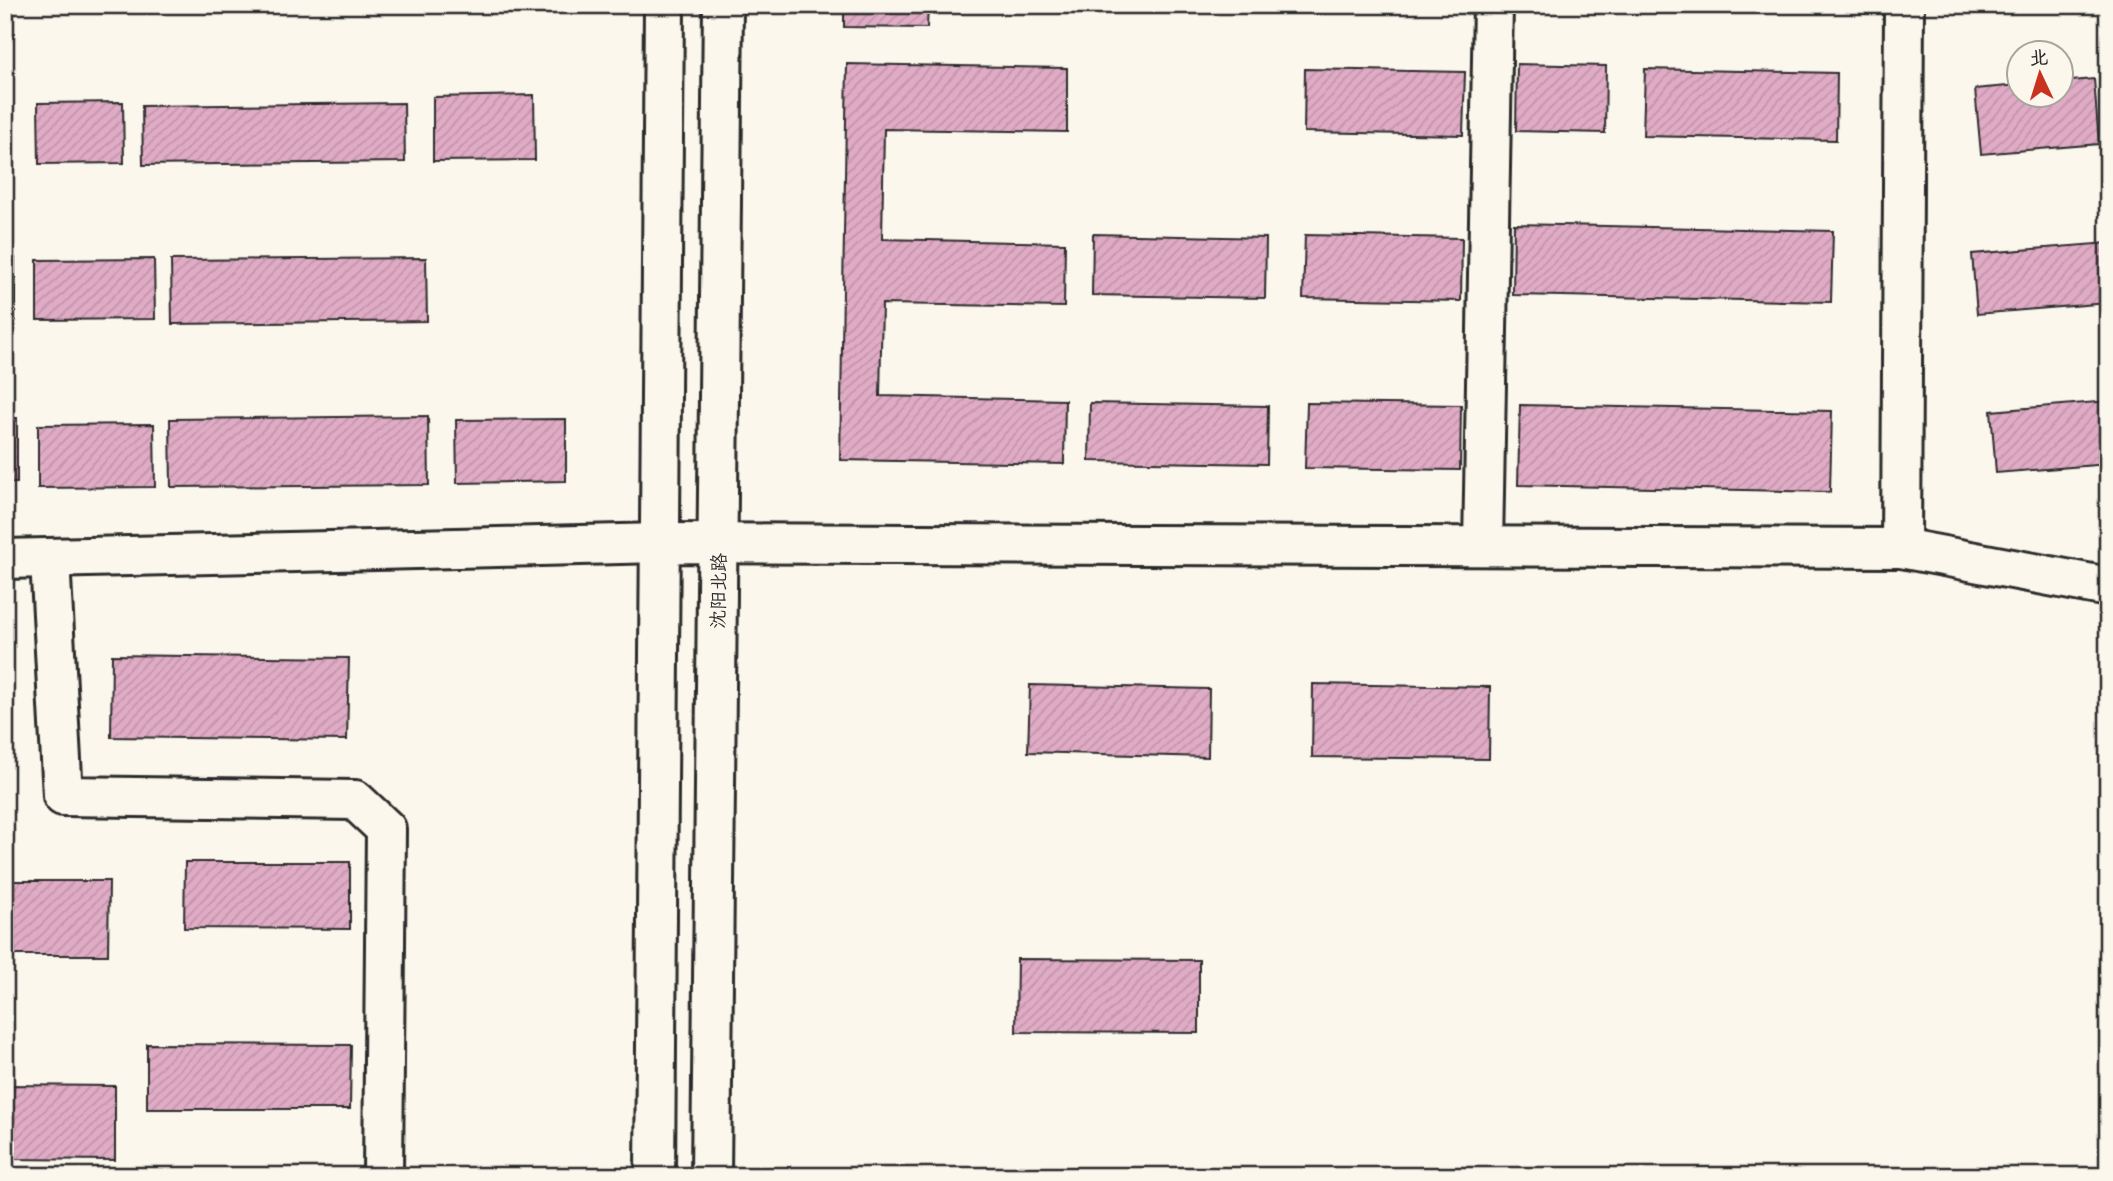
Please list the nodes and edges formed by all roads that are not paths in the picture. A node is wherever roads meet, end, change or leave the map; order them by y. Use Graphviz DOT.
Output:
graph roads {
  1 [pos="664,5"];
  2 [pos="723,5"];
  3 [pos="1493,5"];
  4 [pos="1904,5"];
  5 [pos="661,543"];
  6 [pos="719,544"];
  7 [pos="1483,546"];
  8 [pos="1901,548"];
  9 [pos="5,559"];
  10 [pos="50,560"];
  11 [pos="2108,587"];
  12 [pos="383,1176"];
  13 [pos="655,1176"];
  14 [pos="711,1176"];
  1 -- 5 [label="street"];
  2 -- 6 [label="street, 沈阳北路"];
  3 -- 7 [label="street"];
  4 -- 8 [label="street"];
  5 -- 6 [label="street"];
  5 -- 10 [label="street"];
  5 -- 13 [label="street"];
  6 -- 7 [label="street"];
  6 -- 14 [label="street, 沈阳北路"];
  7 -- 8 [label="street"];
  8 -- 11 [label="street"];
  9 -- 10 [label="street"];
  10 -- 12 [label="street"];
}
